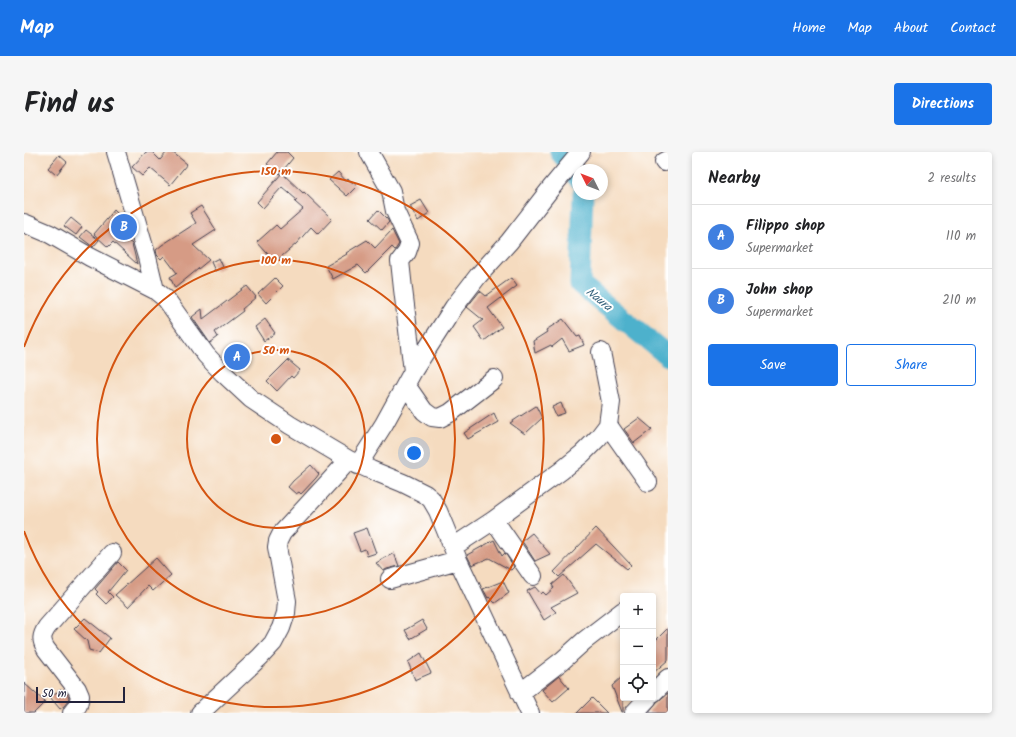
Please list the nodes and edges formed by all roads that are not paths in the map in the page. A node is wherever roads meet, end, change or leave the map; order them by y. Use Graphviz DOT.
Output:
graph roads {
  1 [pos="116,152"];
  2 [pos="369,152"];
  3 [pos="581,152"];
  4 [pos="24,223"];
  5 [pos="155,290"];
  6 [pos="601,352"];
  7 [pos="409,378"];
  8 [pos="494,379"];
  9 [pos="608,425"];
  10 [pos="353,463"];
  11 [pos="648,482"];
  12 [pos="494,520"];
  13 [pos="112,553"];
  14 [pos="455,553"];
  15 [pos="533,576"];
  16 [pos="390,579"];
  17 [pos="620,613"];
  18 [pos="668,678"];
  19 [pos="656,690"];
  20 [pos="520,694"];
  21 [pos="645,701"];
  22 [pos="72,713"];
  23 [pos="200,713"];
  24 [pos="530,713"];
  25 [pos="634,713"];
  1 -- 5 [label="street"];
  2 -- 7 [label="street"];
  3 -- 7 [label="street"];
  4 -- 5 [label="street"];
  5 -- 10 [label="street"];
  6 -- 9 [label="street"];
  7 -- 8 [label="street"];
  7 -- 10 [label="street"];
  9 -- 11 [label="street"];
  9 -- 12 [label="street"];
  10 -- 14 [label="street"];
  10 -- 23 [label="street"];
  12 -- 14 [label="street"];
  12 -- 15 [label="street"];
  13 -- 22 [label="street"];
  14 -- 16 [label="street"];
  14 -- 20 [label="street"];
  17 -- 20 [label="street"];
  18 -- 19 [label="street"];
  20 -- 24 [label="street"];
  21 -- 25 [label="street"];
}
